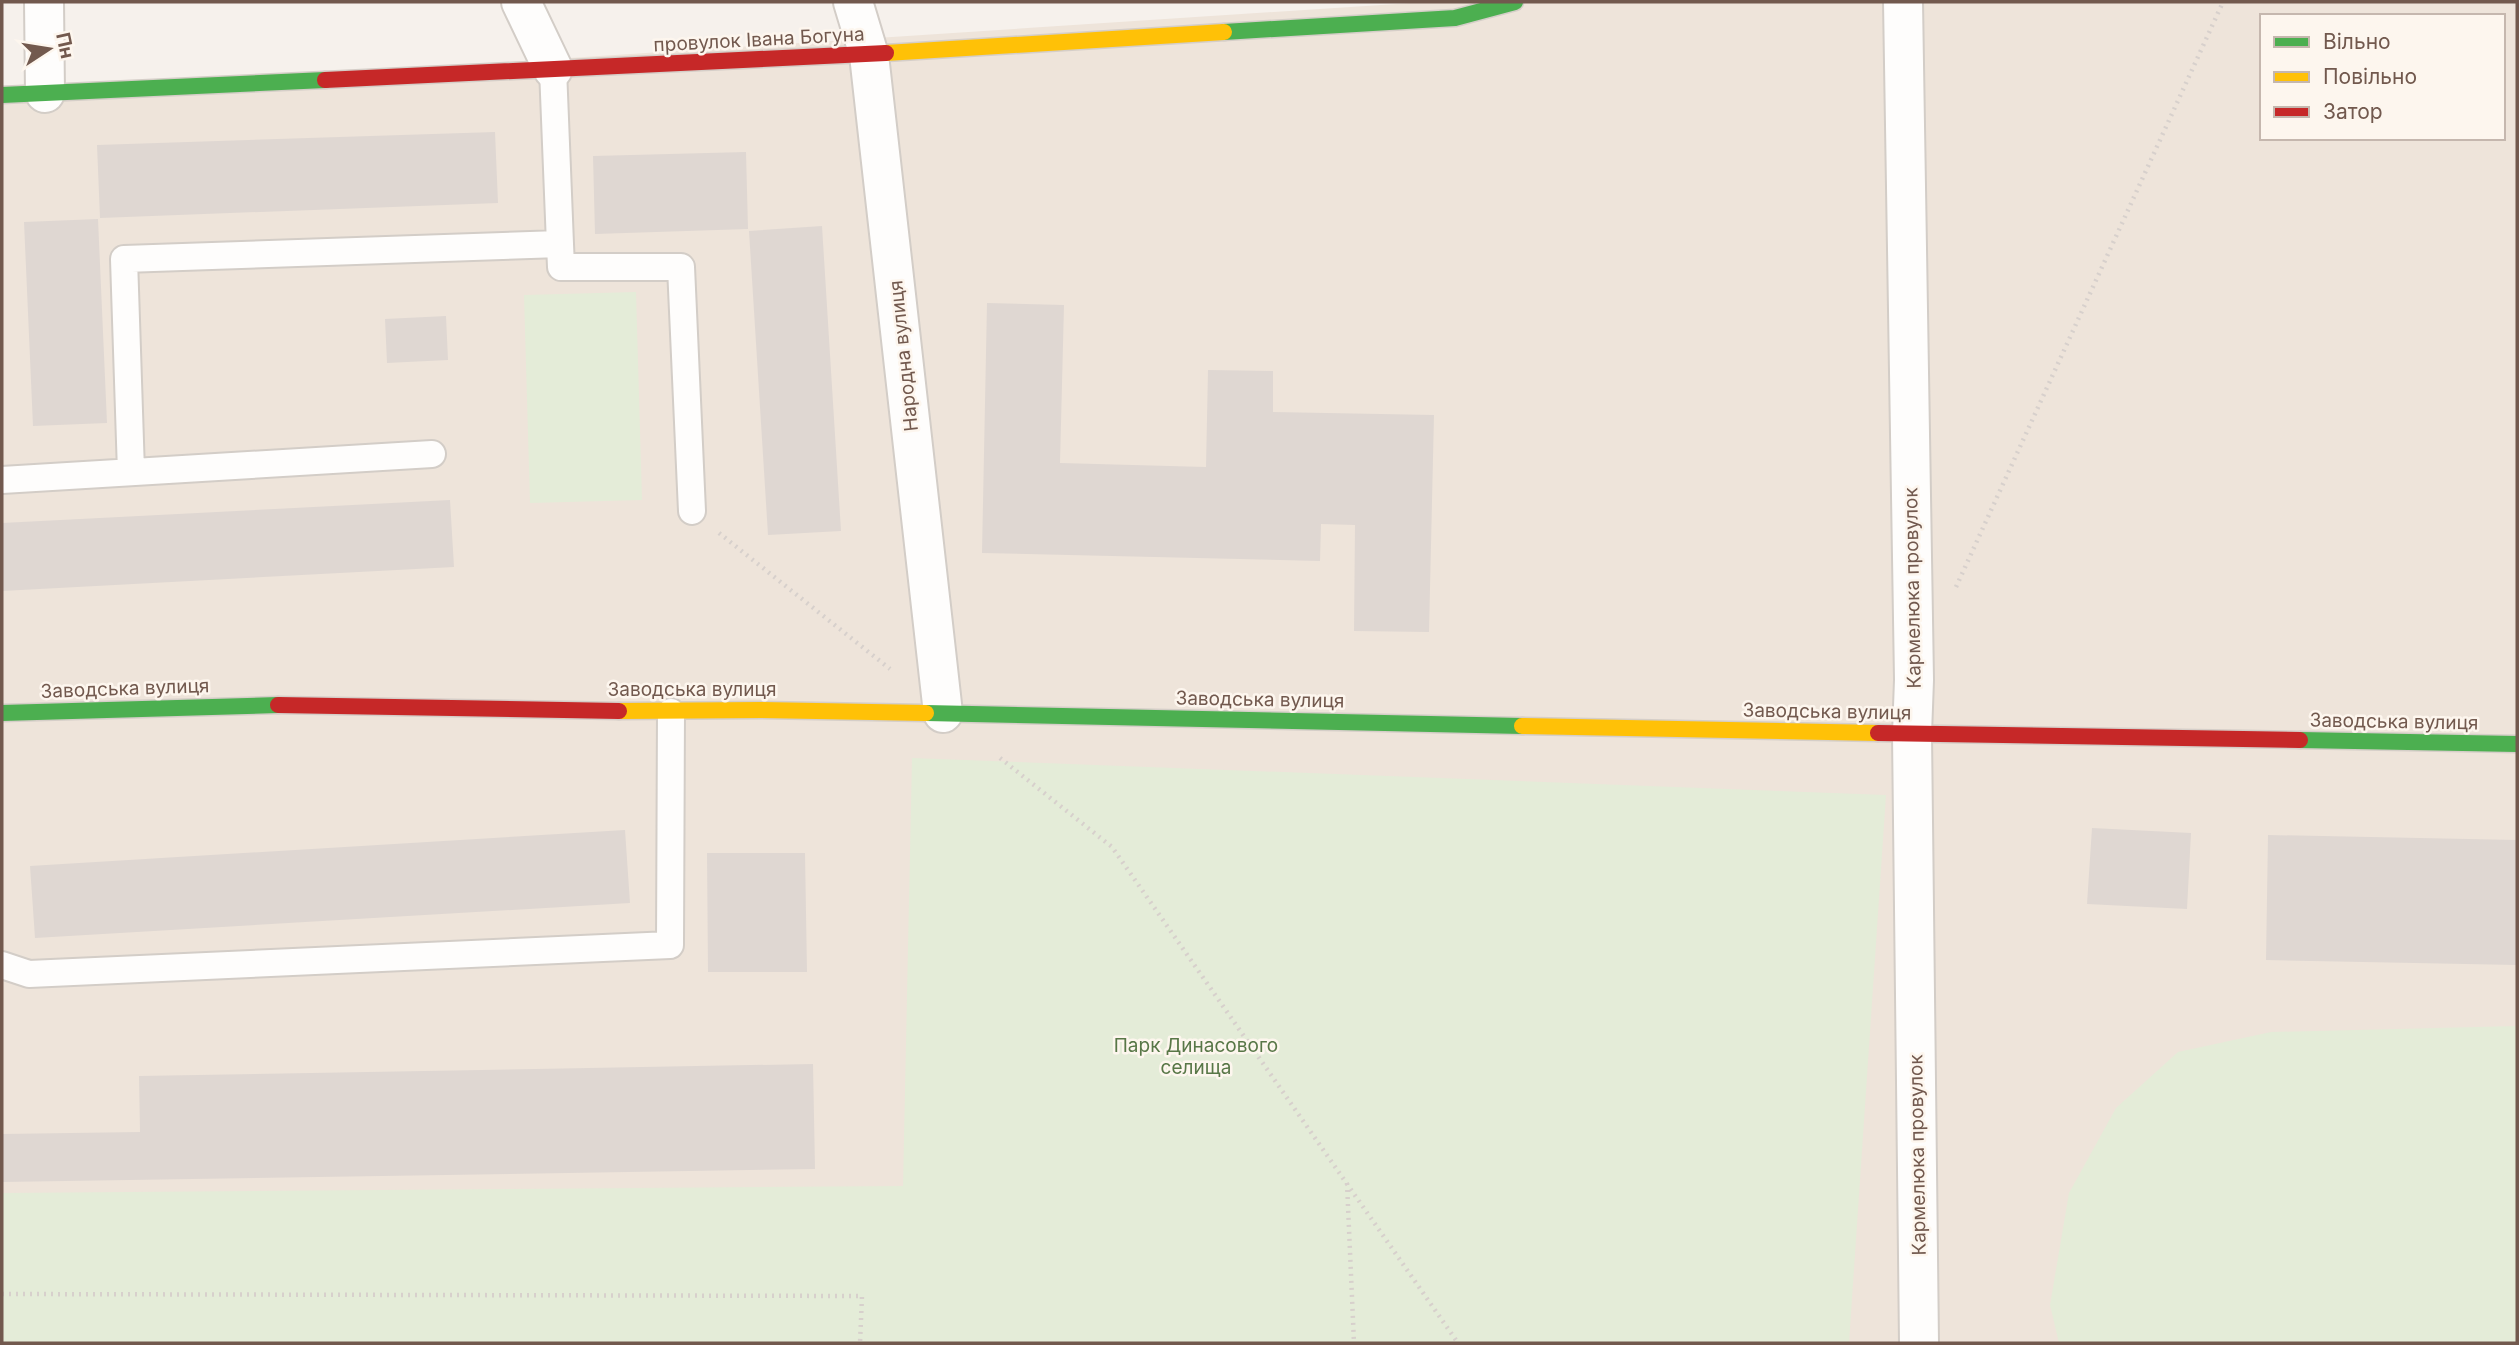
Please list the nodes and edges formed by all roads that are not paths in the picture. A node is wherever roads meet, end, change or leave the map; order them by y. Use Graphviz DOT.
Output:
graph roads {
  1 [pos="44,2"];
  2 [pos="521,2"];
  3 [pos="853,2"];
  4 [pos="1515,2"];
  5 [pos="1903,2"];
  6 [pos="869,55"];
  7 [pos="553,69"];
  8 [pos="45,93"];
  9 [pos="2,95"];
  10 [pos="560,244"];
  11 [pos="432,454"];
  12 [pos="131,472"];
  13 [pos="2,480"];
  14 [pos="692,510"];
  15 [pos="671,712"];
  16 [pos="2,713"];
  17 [pos="943,713"];
  18 [pos="1912,734"];
  19 [pos="2517,744"];
  20 [pos="2,964"];
  21 [pos="1919,1343"];
  1 -- 8 [label="street"];
  2 -- 7 [label="street"];
  3 -- 6 [label="street, Народна вулиця"];
  4 -- 6 [label="street, провулок Івана Богуна"];
  5 -- 18 [label="street, Кармелюка провулок"];
  6 -- 7 [label="street, провулок Івана Богуна"];
  6 -- 17 [label="street, Народна вулиця"];
  7 -- 8 [label="street, провулок Івана Богуна"];
  7 -- 10 [label="lane"];
  8 -- 9 [label="street, провулок Івана Богуна"];
  10 -- 12 [label="lane"];
  10 -- 14 [label="lane"];
  11 -- 12 [label="lane"];
  12 -- 13 [label="lane"];
  15 -- 16 [label="street, Заводська вулиця"];
  15 -- 17 [label="street, Заводська вулиця"];
  15 -- 20 [label="lane"];
  17 -- 18 [label="street, Заводська вулиця"];
  18 -- 19 [label="street, Заводська вулиця"];
  18 -- 21 [label="street, Кармелюка провулок"];
}
